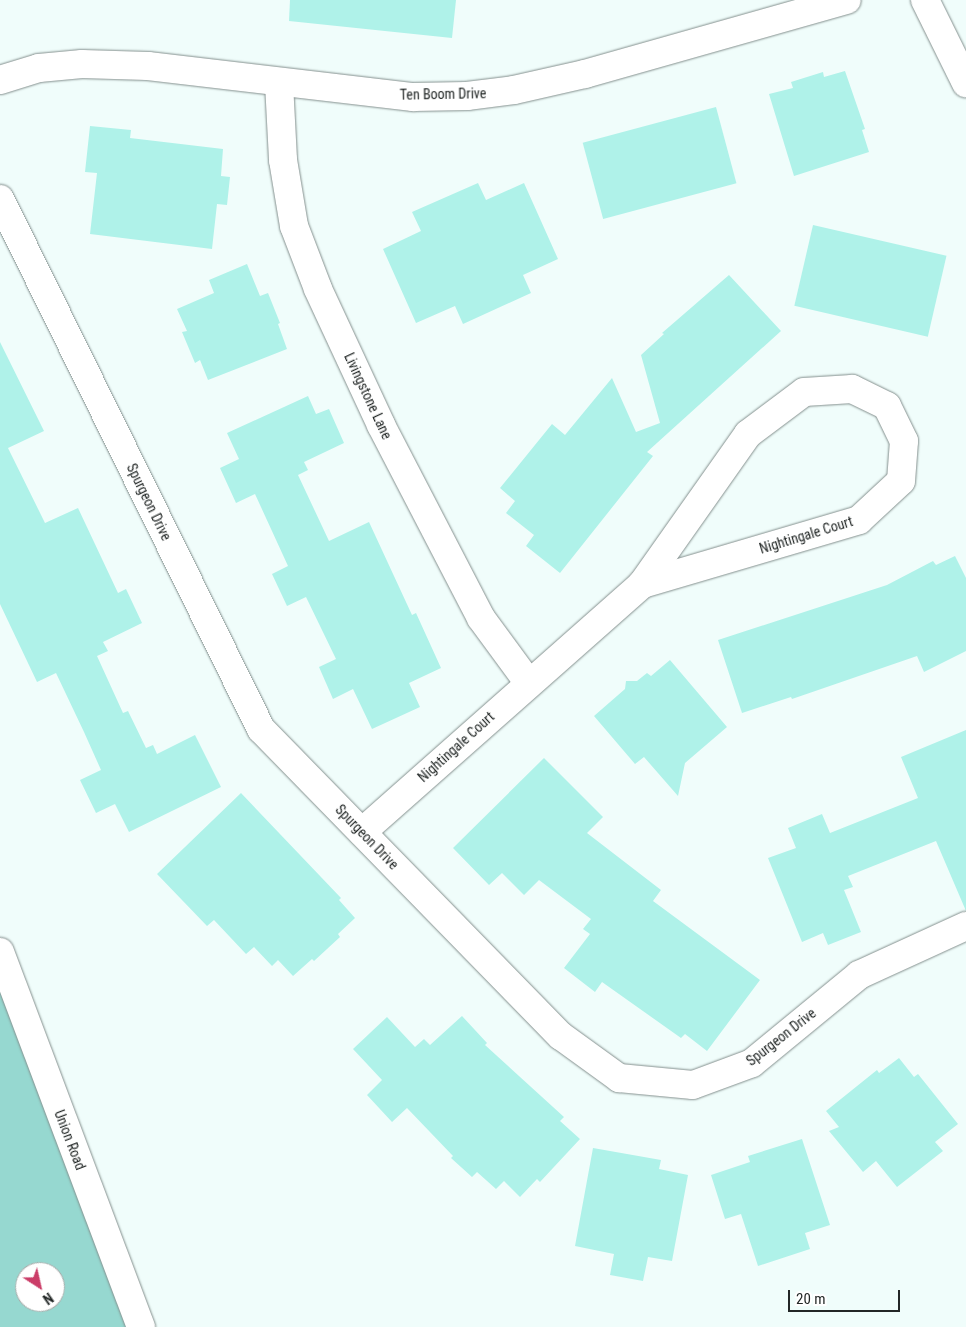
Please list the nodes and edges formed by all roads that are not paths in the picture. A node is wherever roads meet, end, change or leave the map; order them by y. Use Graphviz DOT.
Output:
graph roads {
  1 [pos="847,0"];
  2 [pos="925,0"];
  3 [pos="0,80"];
  4 [pos="279,83"];
  5 [pos="966,83"];
  6 [pos="0,199"];
  7 [pos="642,584"];
  8 [pos="528,682"];
  9 [pos="362,832"];
  10 [pos="966,926"];
  11 [pos="0,952"];
  12 [pos="140,1327"];
  1 -- 4 [label="street, Ten Boom Drive"];
  2 -- 5 [label="street"];
  3 -- 4 [label="street, Ten Boom Drive"];
  4 -- 8 [label="street, Livingstone Lane"];
  6 -- 9 [label="street, Spurgeon Drive"];
  7 -- 7 [label="street, Nightingale Court"];
  7 -- 8 [label="street, Nightingale Court"];
  8 -- 9 [label="street, Nightingale Court"];
  9 -- 10 [label="street, Spurgeon Drive"];
  11 -- 12 [label="street, Union Road"];
}
